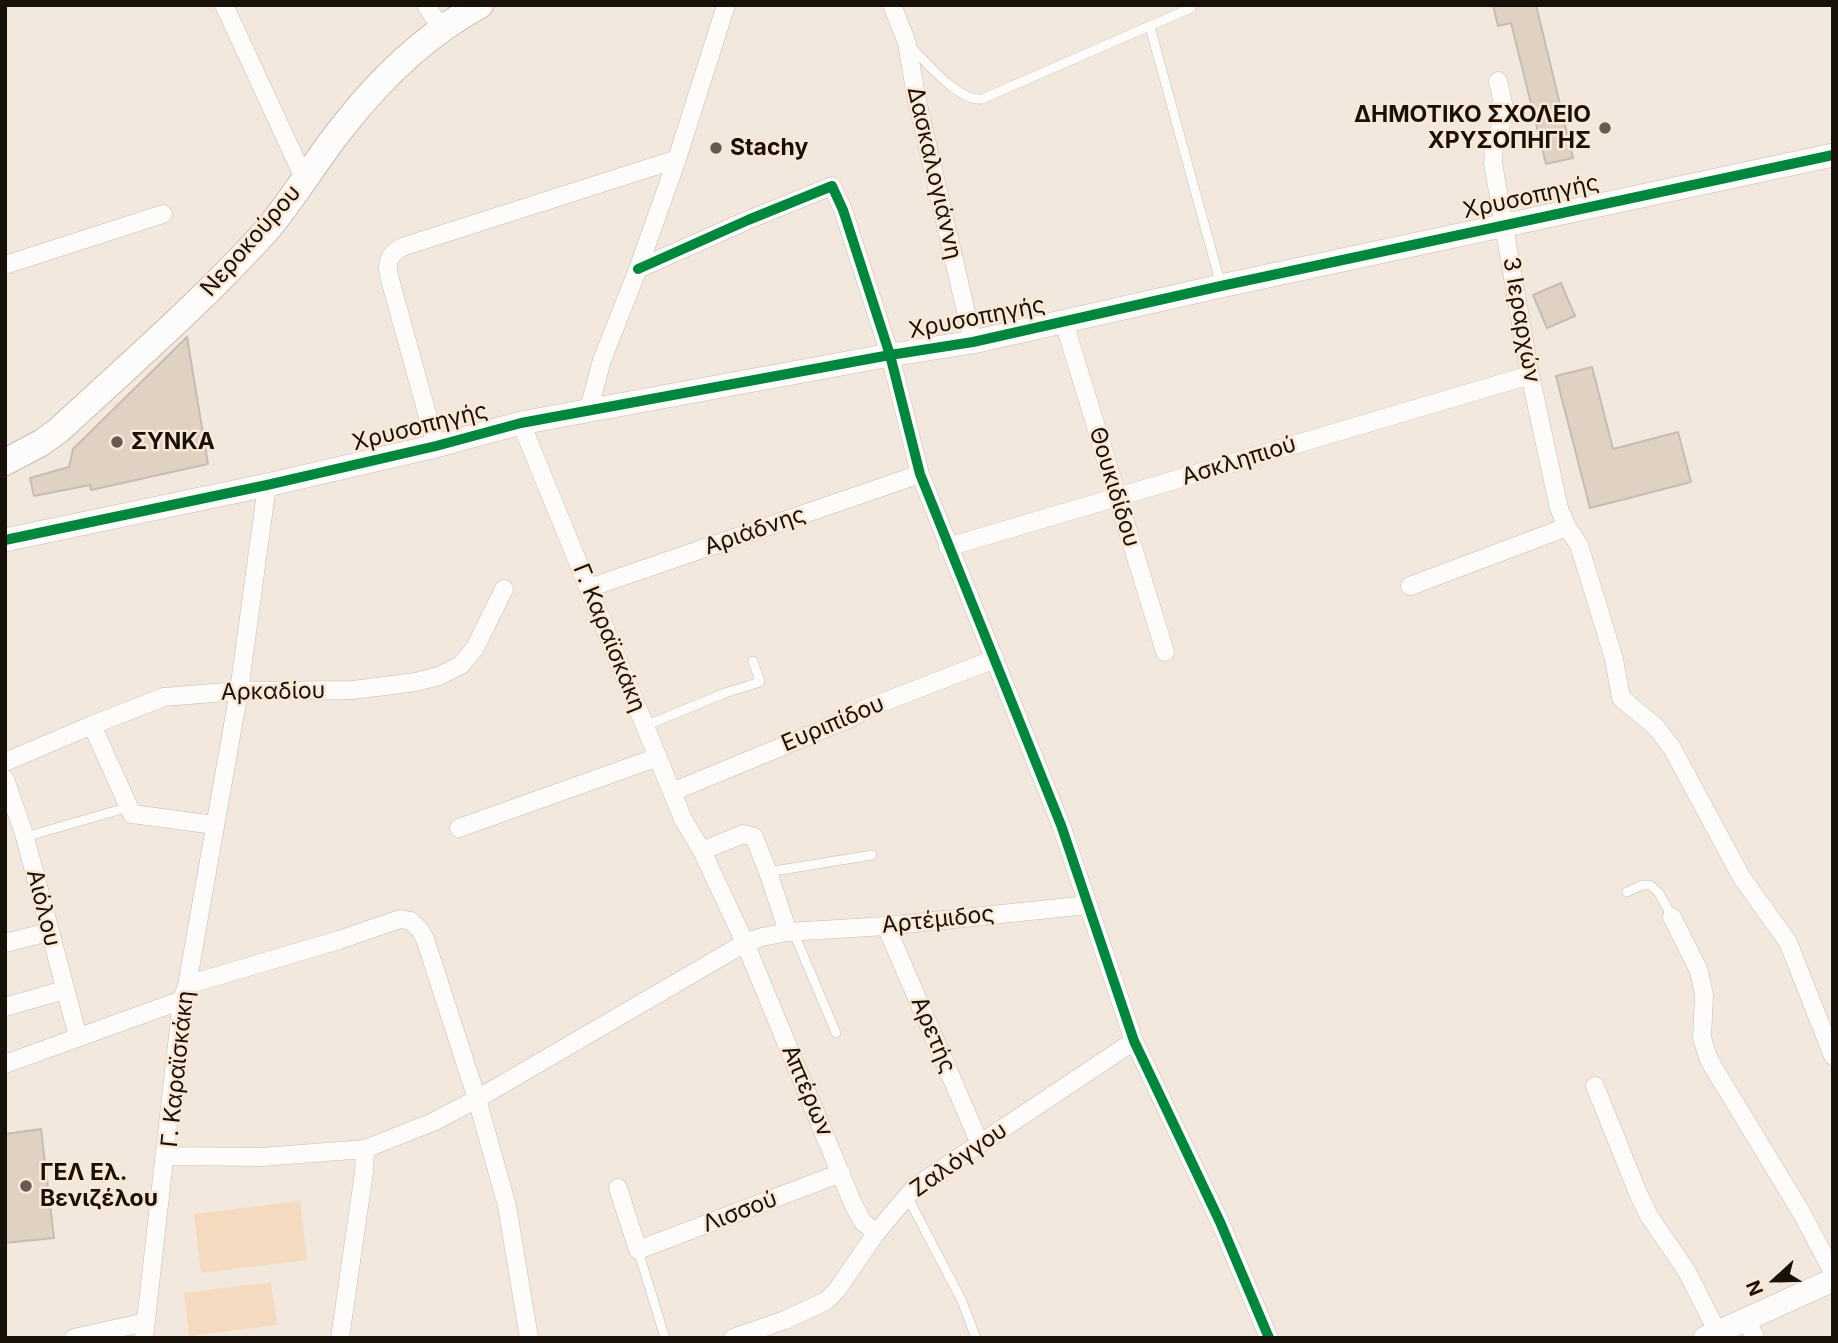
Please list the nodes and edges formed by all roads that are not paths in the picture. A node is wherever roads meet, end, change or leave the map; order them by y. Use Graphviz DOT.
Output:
graph roads {
  1 [pos="224,5"];
  2 [pos="426,5"];
  3 [pos="480,5"];
  4 [pos="726,5"];
  5 [pos="892,5"];
  6 [pos="1191,8"];
  7 [pos="1150,27"];
  8 [pos="441,29"];
  9 [pos="906,43"];
  10 [pos="1498,81"];
  11 [pos="1833,155"];
  12 [pos="677,159"];
  13 [pos="305,180"];
  14 [pos="163,214"];
  15 [pos="1505,224"];
  16 [pos="5,265"];
  17 [pos="638,270"];
  18 [pos="1222,286"];
  19 [pos="1064,322"];
  20 [pos="973,342"];
  21 [pos="890,355"];
  22 [pos="1530,375"];
  23 [pos="588,412"];
  24 [pos="521,423"];
  25 [pos="436,446"];
  26 [pos="5,462"];
  27 [pos="920,474"];
  28 [pos="267,485"];
  29 [pos="1116,499"];
  30 [pos="1565,523"];
  31 [pos="5,540"];
  32 [pos="948,547"];
  33 [pos="1410,586"];
  34 [pos="589,588"];
  35 [pos="504,589"];
  36 [pos="1165,652"];
  37 [pos="995,659"];
  38 [pos="753,662"];
  39 [pos="239,691"];
  40 [pos="92,725"];
  41 [pos="645,726"];
  42 [pos="658,757"];
  43 [pos="5,762"];
  44 [pos="5,779"];
  45 [pos="672,792"];
  46 [pos="131,811"];
  47 [pos="215,825"];
  48 [pos="459,828"];
  49 [pos="24,837"];
  50 [pos="702,851"];
  51 [pos="872,855"];
  52 [pos="768,872"];
  53 [pos="1627,892"];
  54 [pos="1088,905"];
  55 [pos="1672,917"];
  56 [pos="886,926"];
  57 [pos="790,931"];
  58 [pos="48,932"];
  59 [pos="5,943"];
  60 [pos="745,943"];
  61 [pos="64,990"];
  62 [pos="184,993"];
  63 [pos="5,1007"];
  64 [pos="836,1033"];
  65 [pos="78,1038"];
  66 [pos="1134,1041"];
  67 [pos="1833,1056"];
  68 [pos="5,1064"];
  69 [pos="1595,1086"];
  70 [pos="477,1099"];
  71 [pos="980,1144"];
  72 [pos="365,1149"];
  73 [pos="164,1156"];
  74 [pos="841,1173"];
  75 [pos="618,1188"];
  76 [pos="907,1196"];
  77 [pos="876,1233"];
  78 [pos="638,1250"];
  79 [pos="1833,1272"];
  80 [pos="1833,1280"];
  81 [pos="1751,1329"];
  82 [pos="145,1330"];
  83 [pos="1711,1335"];
  84 [pos="74,1338"];
  85 [pos="340,1338"];
  86 [pos="529,1338"];
  87 [pos="665,1338"];
  88 [pos="733,1338"];
  89 [pos="976,1338"];
  90 [pos="1269,1338"];
  1 -- 13 [label="street"];
  2 -- 8 [label="street"];
  3 -- 8 [label="main road, Νεροκούρου"];
  4 -- 12 [label="street"];
  5 -- 9 [label="street, Δασκαλογιάννη"];
  6 -- 7 [label="lane"];
  7 -- 9 [label="lane"];
  7 -- 18 [label="lane"];
  8 -- 13 [label="main road, Νεροκούρου"];
  9 -- 20 [label="street, Δασκαλογιάννη"];
  10 -- 15 [label="street, 3 Ιεραρχών"];
  11 -- 15 [label="street, Χρυσοπηγής"];
  12 -- 17 [label="street"];
  12 -- 25 [label="street"];
  13 -- 26 [label="main road, Νεροκούρου"];
  14 -- 16 [label="street"];
  15 -- 18 [label="street, Χρυσοπηγής"];
  15 -- 22 [label="street, 3 Ιεραρχών"];
  17 -- 21 [label="street"];
  17 -- 23 [label="street"];
  18 -- 19 [label="street, Χρυσοπηγής"];
  19 -- 20 [label="street, Χρυσοπηγής"];
  19 -- 29 [label="street, Θουκιδίδου"];
  20 -- 21 [label="street, Χρυσοπηγής"];
  21 -- 23 [label="street, Χρυσοπηγής"];
  21 -- 27 [label="street"];
  22 -- 29 [label="street, Ασκληπιού"];
  22 -- 30 [label="street, 3 Ιεραρχών"];
  23 -- 24 [label="street, Χρυσοπηγής"];
  24 -- 25 [label="street, Χρυσοπηγής"];
  24 -- 34 [label="street, Γ. Καραϊσκάκη"];
  25 -- 28 [label="street, Χρυσοπηγής"];
  27 -- 32 [label="street"];
  27 -- 34 [label="street, Αριάδνης"];
  28 -- 31 [label="street, Χρυσοπηγής"];
  28 -- 39 [label="street, Γ. Καραϊσκάκη"];
  29 -- 32 [label="street, Ασκληπιού"];
  29 -- 36 [label="street, Θουκιδίδου"];
  30 -- 33 [label="street"];
  30 -- 67 [label="street, 3 Ιεραρχών"];
  32 -- 37 [label="street"];
  34 -- 41 [label="street, Γ. Καραϊσκάκη"];
  35 -- 39 [label="street, Αρκαδίου"];
  37 -- 45 [label="street, Ευριπίδου"];
  37 -- 54 [label="street"];
  38 -- 41 [label="lane"];
  39 -- 40 [label="street, Αρκαδίου"];
  39 -- 47 [label="street, Γ. Καραϊσκάκη"];
  40 -- 43 [label="street, Αρκαδίου"];
  40 -- 46 [label="street"];
  41 -- 42 [label="street, Γ. Καραϊσκάκη"];
  42 -- 45 [label="street, Γ. Καραϊσκάκη"];
  42 -- 48 [label="street"];
  44 -- 49 [label="street, Αιόλου"];
  45 -- 50 [label="street, Γ. Καραϊσκάκη"];
  46 -- 47 [label="street"];
  46 -- 49 [label="lane"];
  47 -- 62 [label="street, Γ. Καραϊσκάκη"];
  49 -- 58 [label="street, Αιόλου"];
  50 -- 52 [label="street"];
  50 -- 60 [label="street, Γ. Καραϊσκάκη"];
  51 -- 52 [label="lane"];
  52 -- 57 [label="street"];
  53 -- 55 [label="lane"];
  54 -- 56 [label="street, Αρτέμιδος"];
  54 -- 66 [label="street"];
  55 -- 79 [label="street"];
  56 -- 57 [label="street, Αρτέμιδος"];
  56 -- 71 [label="street, Αρετής"];
  57 -- 60 [label="street, Γ. Καραϊσκάκη"];
  57 -- 64 [label="lane"];
  58 -- 59 [label="street"];
  58 -- 61 [label="street, Αιόλου"];
  60 -- 70 [label="street, Γ. Καραϊσκάκη"];
  60 -- 74 [label="street, Απτέρων"];
  61 -- 63 [label="street"];
  61 -- 65 [label="street, Αιόλου"];
  62 -- 65 [label="street"];
  62 -- 70 [label="street"];
  62 -- 73 [label="street, Γ. Καραϊσκάκη"];
  65 -- 68 [label="street"];
  66 -- 71 [label="street, Ζαλόγγου"];
  66 -- 90 [label="street"];
  69 -- 83 [label="street"];
  70 -- 72 [label="street, Γ. Καραϊσκάκη"];
  70 -- 86 [label="street"];
  71 -- 76 [label="street, Ζαλόγγου"];
  72 -- 73 [label="street, Γ. Καραϊσκάκη"];
  72 -- 85 [label="street"];
  73 -- 82 [label="street"];
  74 -- 77 [label="street, Απτέρων"];
  74 -- 78 [label="street, Λισσού"];
  75 -- 78 [label="street"];
  76 -- 77 [label="street, Ζαλόγγου"];
  76 -- 89 [label="lane"];
  77 -- 88 [label="street, Ζαλόγγου"];
  78 -- 87 [label="lane"];
  80 -- 81 [label="street"];
  81 -- 83 [label="street"];
  82 -- 84 [label="street"];
}
